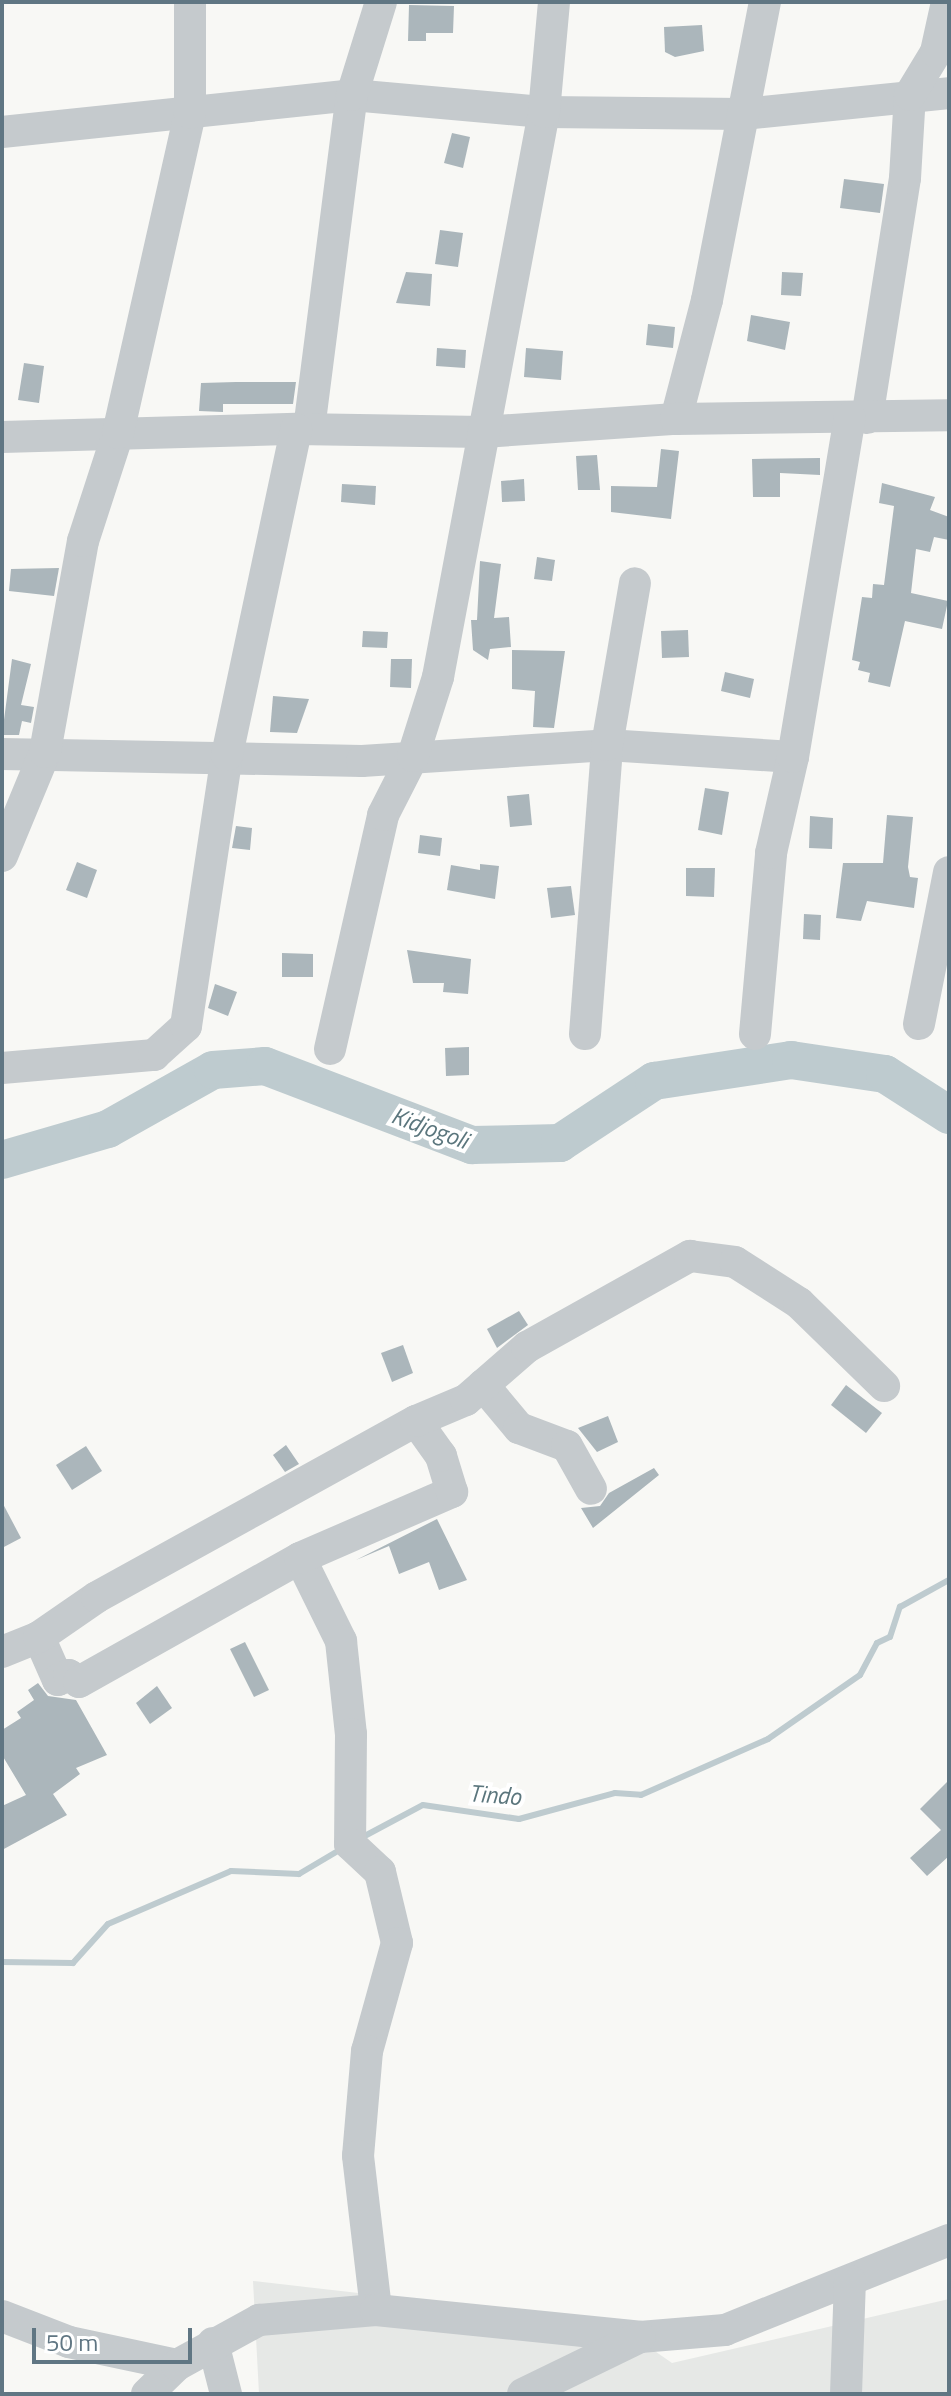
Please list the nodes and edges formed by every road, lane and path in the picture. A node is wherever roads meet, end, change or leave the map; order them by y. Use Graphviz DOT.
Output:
graph roads {
  1 [pos="190,2"];
  2 [pos="381,2"];
  3 [pos="554,2"];
  4 [pos="765,2"];
  5 [pos="947,2"];
  6 [pos="949,93"];
  7 [pos="352,95"];
  8 [pos="910,95"];
  9 [pos="544,112"];
  10 [pos="190,113"];
  11 [pos="743,114"];
  12 [pos="2,132"];
  13 [pos="949,415"];
  14 [pos="859,418"];
  15 [pos="676,419"];
  16 [pos="302,429"];
  17 [pos="483,432"];
  18 [pos="118,433"];
  19 [pos="2,437"];
  20 [pos="635,583"];
  21 [pos="607,745"];
  22 [pos="45,752"];
  23 [pos="2,754"];
  24 [pos="227,755"];
  25 [pos="413,756"];
  26 [pos="793,757"];
  27 [pos="2,856"];
  28 [pos="949,872"];
  29 [pos="919,1024"];
  30 [pos="585,1034"];
  31 [pos="755,1034"];
  32 [pos="330,1049"];
  33 [pos="2,1068"];
  34 [pos="483,1385"];
  35 [pos="884,1386"];
  36 [pos="416,1421"];
  37 [pos="591,1489"];
  38 [pos="300,1558"];
  39 [pos="39,1637"];
  40 [pos="2,1652"];
  41 [pos="949,2240"];
  42 [pos="850,2281"];
  43 [pos="376,2310"];
  44 [pos="2,2316"];
  45 [pos="640,2337"];
  46 [pos="213,2343"];
  47 [pos="177,2365"];
  48 [pos="147,2394"];
  49 [pos="226,2394"];
  50 [pos="523,2394"];
  51 [pos="846,2394"];
  1 -- 10 [label="street"];
  2 -- 7 [label="street"];
  3 -- 9 [label="street"];
  4 -- 11 [label="street"];
  5 -- 8 [label="street"];
  6 -- 8 [label="street"];
  7 -- 9 [label="street"];
  7 -- 10 [label="street"];
  7 -- 16 [label="street"];
  8 -- 11 [label="street"];
  8 -- 14 [label="street"];
  9 -- 11 [label="street"];
  9 -- 17 [label="street"];
  10 -- 12 [label="street"];
  10 -- 18 [label="street"];
  11 -- 15 [label="street"];
  13 -- 14 [label="street"];
  14 -- 15 [label="street"];
  14 -- 26 [label="street"];
  15 -- 17 [label="street"];
  16 -- 17 [label="street"];
  16 -- 18 [label="street"];
  16 -- 24 [label="street"];
  17 -- 25 [label="street"];
  18 -- 19 [label="street"];
  18 -- 22 [label="street"];
  20 -- 21 [label="street"];
  21 -- 25 [label="street"];
  21 -- 26 [label="street"];
  21 -- 30 [label="street"];
  22 -- 23 [label="street"];
  22 -- 24 [label="street"];
  22 -- 27 [label="street"];
  24 -- 25 [label="street"];
  24 -- 33 [label="street"];
  25 -- 32 [label="street"];
  26 -- 31 [label="street"];
  28 -- 29 [label="street"];
  34 -- 35 [label="street"];
  34 -- 36 [label="street"];
  34 -- 37 [label="street"];
  36 -- 38 [label="street"];
  36 -- 39 [label="street"];
  38 -- 39 [label="street"];
  38 -- 43 [label="street"];
  39 -- 40 [label="street"];
  41 -- 42 [label="street"];
  42 -- 45 [label="street"];
  42 -- 51 [label="street"];
  43 -- 45 [label="street"];
  43 -- 46 [label="street"];
  44 -- 47 [label="street"];
  45 -- 50 [label="street"];
  46 -- 47 [label="street"];
  46 -- 49 [label="street"];
  47 -- 48 [label="street"];
}
